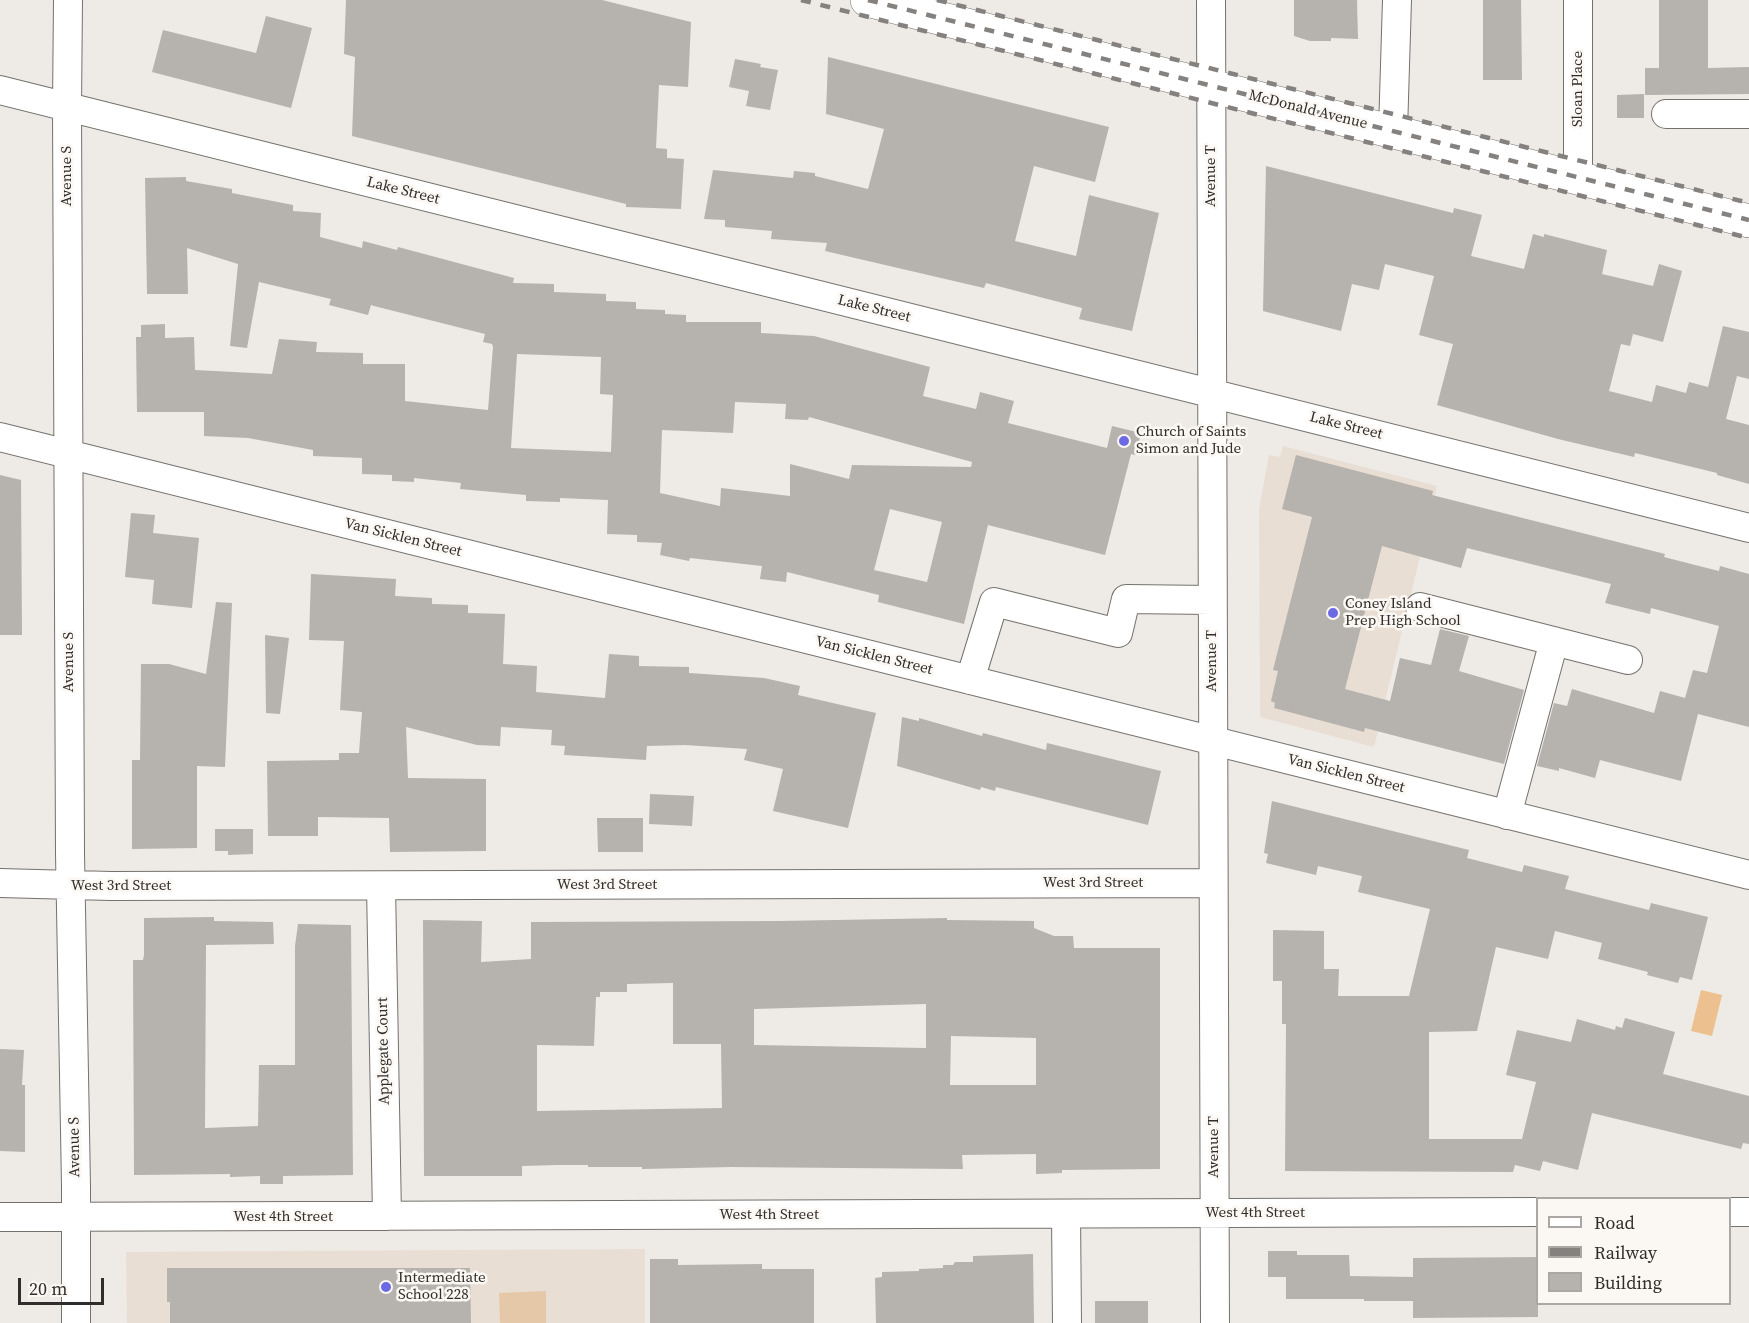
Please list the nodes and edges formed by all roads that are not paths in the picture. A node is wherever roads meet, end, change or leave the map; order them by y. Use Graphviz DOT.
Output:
graph roads {
  1 [pos="68,0"];
  2 [pos="867,0"];
  3 [pos="1211,0"];
  4 [pos="1397,0"];
  5 [pos="1578,0"];
  6 [pos="1211,86"];
  7 [pos="0,90"];
  8 [pos="67,106"];
  9 [pos="1666,114"];
  10 [pos="1749,114"];
  11 [pos="1393,131"];
  12 [pos="1578,178"];
  13 [pos="1749,221"];
  14 [pos="1212,393"];
  15 [pos="0,437"];
  16 [pos="68,454"];
  17 [pos="1749,528"];
  18 [pos="1212,600"];
  19 [pos="1420,607"];
  20 [pos="1554,641"];
  21 [pos="1628,660"];
  22 [pos="970,680"];
  23 [pos="1213,741"];
  24 [pos="1507,815"];
  25 [pos="1749,875"];
  26 [pos="0,883"];
  27 [pos="1213,883"];
  28 [pos="70,886"];
  29 [pos="381,886"];
  30 [pos="1536,1212"];
  31 [pos="1731,1212"];
  32 [pos="1749,1212"];
  33 [pos="1214,1213"];
  34 [pos="1066,1214"];
  35 [pos="387,1216"];
  36 [pos="75,1217"];
  37 [pos="0,1218"];
  38 [pos="76,1323"];
  39 [pos="1067,1323"];
  40 [pos="1215,1323"];
  1 -- 8 [label="street, Avenue S"];
  2 -- 6 [label="main road, McDonald Avenue"];
  3 -- 6 [label="street, Avenue T"];
  4 -- 11 [label="street"];
  5 -- 12 [label="street, Sloan Place"];
  6 -- 11 [label="main road, McDonald Avenue"];
  6 -- 14 [label="street, Avenue T"];
  7 -- 8 [label="street, Lake Street"];
  8 -- 14 [label="street, Lake Street"];
  8 -- 16 [label="street, Avenue S"];
  9 -- 10 [label="street"];
  11 -- 12 [label="main road, McDonald Avenue"];
  12 -- 13 [label="main road, McDonald Avenue"];
  14 -- 17 [label="street, Lake Street"];
  14 -- 18 [label="street, Avenue T"];
  15 -- 16 [label="street, Van Sicklen Street"];
  16 -- 22 [label="street, Van Sicklen Street"];
  16 -- 28 [label="street, Avenue S"];
  18 -- 22 [label="street"];
  18 -- 23 [label="street, Avenue T"];
  19 -- 20 [label="street"];
  20 -- 21 [label="street"];
  20 -- 24 [label="street"];
  22 -- 23 [label="street, Van Sicklen Street"];
  23 -- 24 [label="street, Van Sicklen Street"];
  23 -- 27 [label="street, Avenue T"];
  24 -- 25 [label="street, Van Sicklen Street"];
  26 -- 28 [label="street, West 3rd Street"];
  27 -- 29 [label="street, West 3rd Street"];
  27 -- 33 [label="street, Avenue T"];
  28 -- 29 [label="street, West 3rd Street"];
  28 -- 36 [label="street, Avenue S"];
  29 -- 35 [label="street, Applegate Court"];
  30 -- 33 [label="street, West 4th Street"];
  31 -- 32 [label="street"];
  33 -- 34 [label="street, West 4th Street"];
  33 -- 40 [label="street, Avenue T"];
  34 -- 35 [label="street, West 4th Street"];
  34 -- 39 [label="street"];
  35 -- 36 [label="street, West 4th Street"];
  36 -- 37 [label="street, West 4th Street"];
  36 -- 38 [label="street, Avenue S"];
}
